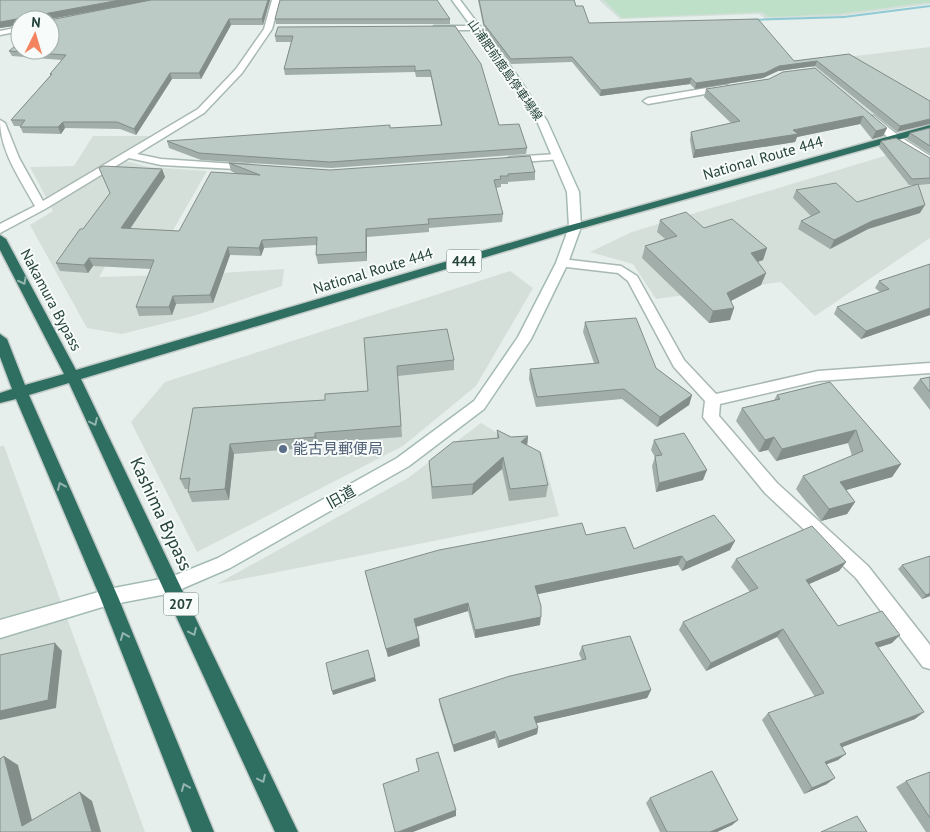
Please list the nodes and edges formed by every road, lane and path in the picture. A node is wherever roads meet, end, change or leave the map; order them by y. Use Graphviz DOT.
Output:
graph roads {
  1 [pos="276,0"];
  2 [pos="456,0"];
  3 [pos="426,28"];
  4 [pos="475,28"];
  5 [pos="736,87"];
  6 [pos="648,101"];
  7 [pos="866,114"];
  8 [pos="0,123"];
  9 [pos="930,128"];
  10 [pos="896,138"];
  11 [pos="128,155"];
  12 [pos="557,157"];
  13 [pos="498,161"];
  14 [pos="930,161"];
  15 [pos="265,169"];
  16 [pos="41,207"];
  17 [pos="575,228"];
  18 [pos="0,229"];
  19 [pos="0,238"];
  20 [pos="562,263"];
  21 [pos="0,339"];
  22 [pos="930,368"];
  23 [pos="73,378"];
  24 [pos="21,393"];
  25 [pos="0,398"];
  26 [pos="713,400"];
  27 [pos="172,585"];
  28 [pos="109,598"];
  29 [pos="0,630"];
  30 [pos="930,660"];
  31 [pos="203,832"];
  32 [pos="287,832"];
  1 -- 11 [label="street"];
  2 -- 4 [label="street, 山浦肥前鹿島停車場線"];
  3 -- 4 [label="street"];
  4 -- 12 [label="street, 山浦肥前鹿島停車場線"];
  5 -- 6 [label="street"];
  7 -- 10 [label="street"];
  8 -- 16 [label="street"];
  9 -- 10 [label="highway, National Route 444 / 444"];
  10 -- 14 [label="street"];
  10 -- 17 [label="highway, National Route 444 / 444"];
  11 -- 15 [label="street"];
  11 -- 16 [label="street"];
  12 -- 13 [label="street"];
  12 -- 17 [label="street, 山浦肥前鹿島停車場線"];
  16 -- 18 [label="street"];
  17 -- 20 [label="street, 旧道"];
  17 -- 23 [label="highway, National Route 444 / 444"];
  19 -- 23 [label="highway, Nakamura Bypass / 207, one-way"];
  20 -- 26 [label="street"];
  20 -- 27 [label="street, 旧道"];
  21 -- 24 [label="highway"];
  22 -- 26 [label="street"];
  23 -- 24 [label="highway, National Route 444 / 444"];
  23 -- 27 [label="highway, Kashima Bypass / 207, one-way"];
  24 -- 25 [label="highway, National Route 444 / 444"];
  28 -- 24 [label="highway, one-way"];
  26 -- 30 [label="street"];
  27 -- 28 [label="street, 旧道"];
  27 -- 32 [label="highway, Kashima Bypass / 207, one-way"];
  28 -- 29 [label="street, 旧道"];
  31 -- 28 [label="highway, one-way"];
}
